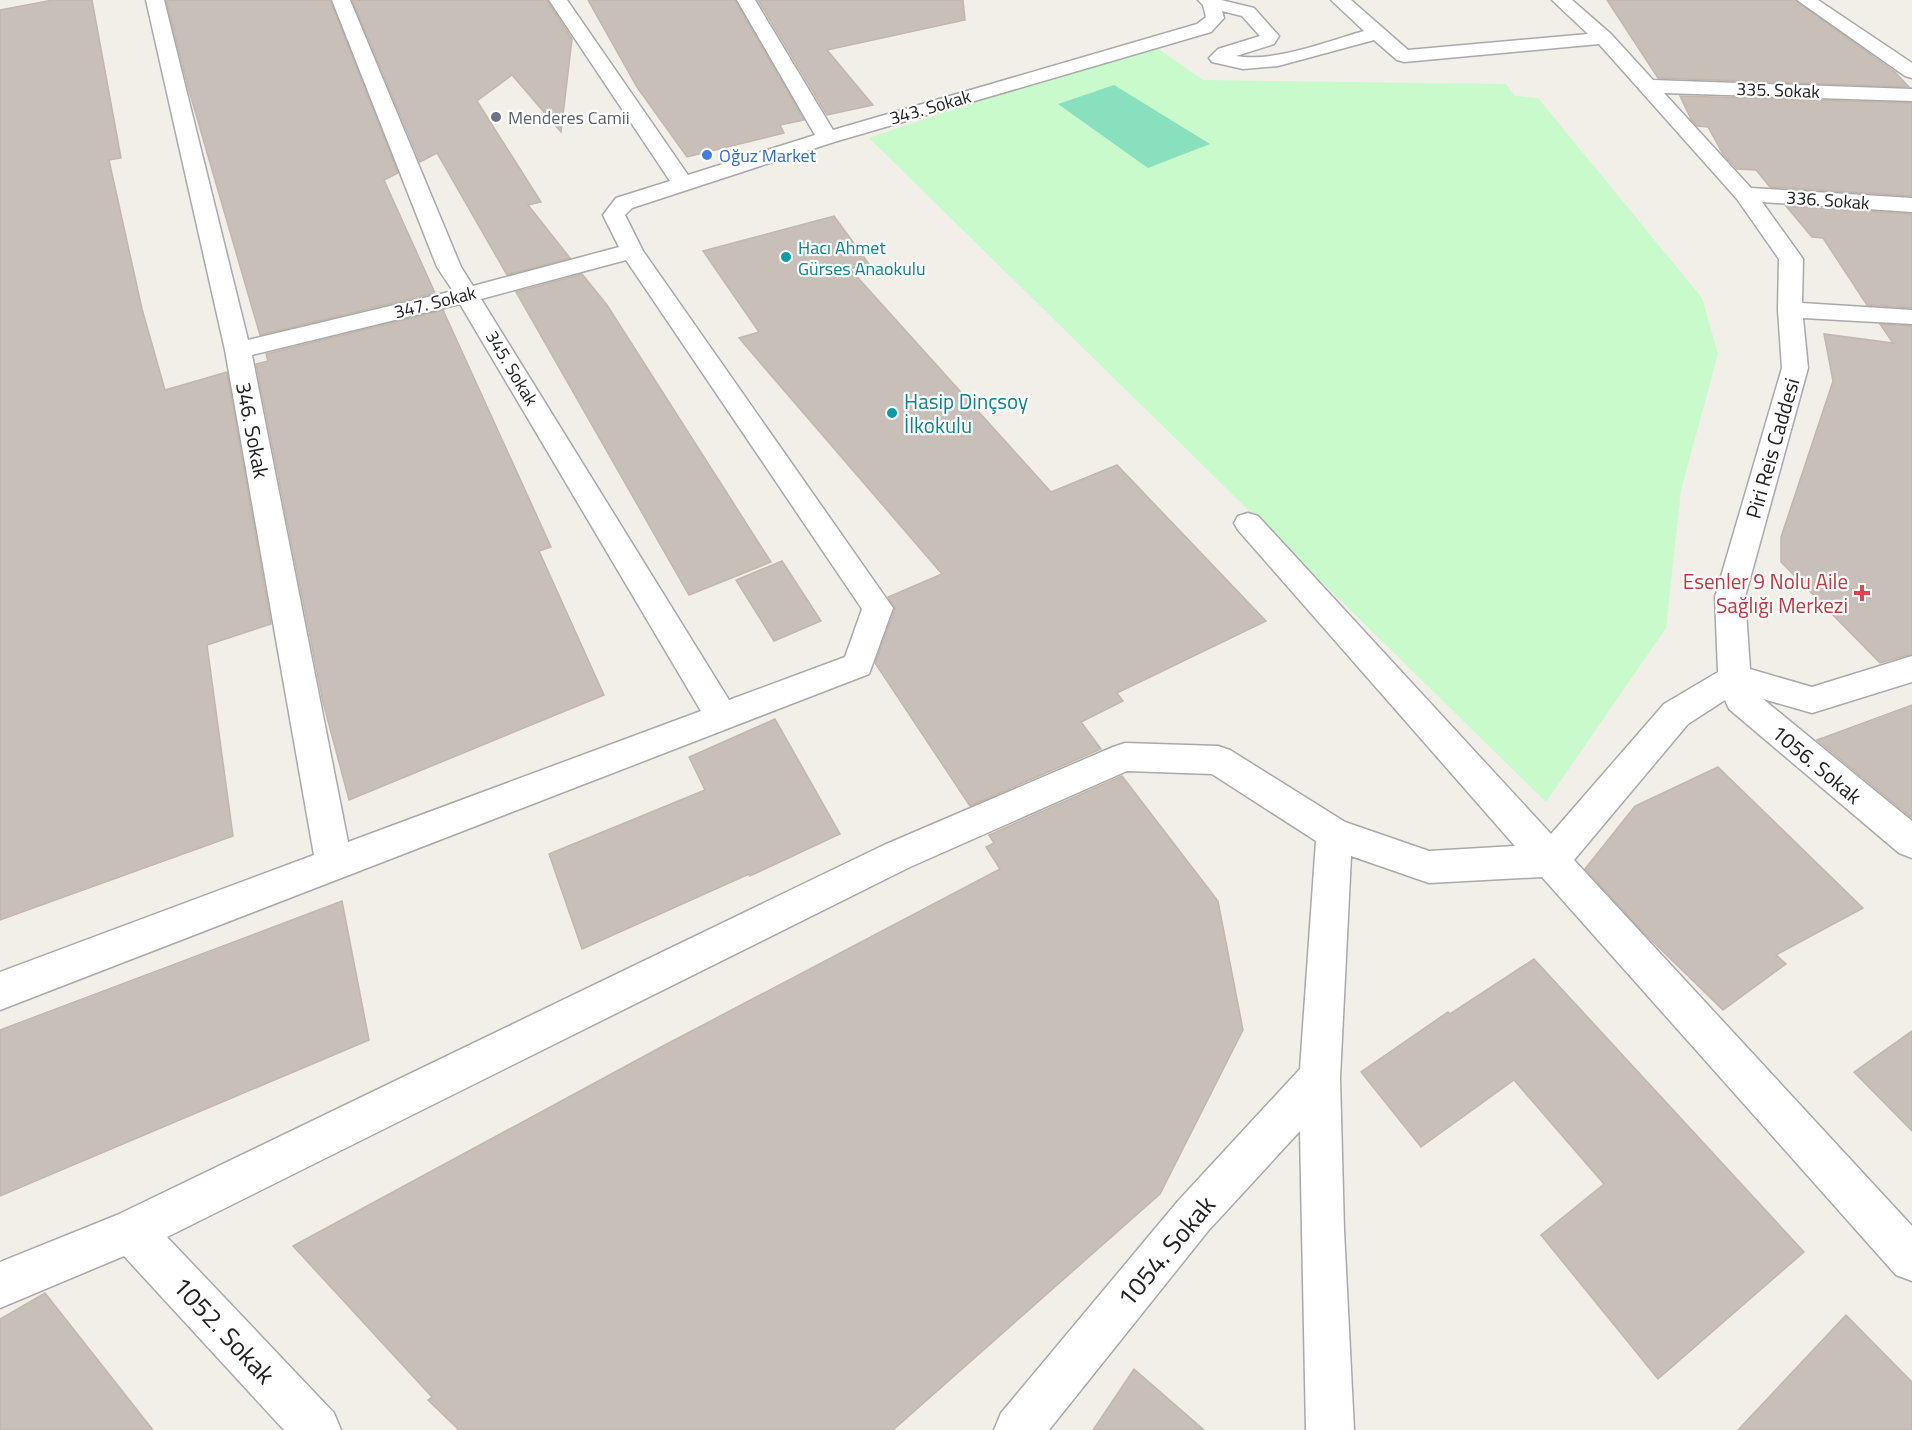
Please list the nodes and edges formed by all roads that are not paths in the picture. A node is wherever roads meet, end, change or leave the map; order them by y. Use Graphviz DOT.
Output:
graph roads {
  1 [pos="155,0"];
  2 [pos="341,0"];
  3 [pos="558,0"];
  4 [pos="746,0"];
  5 [pos="1340,0"];
  6 [pos="1561,0"];
  7 [pos="1806,0"];
  8 [pos="1209,2"];
  9 [pos="1377,33"];
  10 [pos="1604,38"];
  11 [pos="1912,72"];
  12 [pos="1645,86"];
  13 [pos="1912,95"];
  14 [pos="827,138"];
  15 [pos="683,184"];
  16 [pos="1745,194"];
  17 [pos="1912,205"];
  18 [pos="632,251"];
  19 [pos="468,295"];
  20 [pos="1790,310"];
  21 [pos="1912,317"];
  22 [pos="238,350"];
  23 [pos="1248,523"];
  24 [pos="1912,669"];
  25 [pos="1734,678"];
  26 [pos="722,717"];
  27 [pos="1334,834"];
  28 [pos="1912,842"];
  29 [pos="1551,860"];
  30 [pos="334,864"];
  31 [pos="0,991"];
  32 [pos="1320,1078"];
  33 [pos="131,1231"];
  34 [pos="1912,1259"];
  35 [pos="0,1285"];
  36 [pos="317,1430"];
  37 [pos="1018,1430"];
  38 [pos="1330,1430"];
  1 -- 22 [label="street, 346. Sokak"];
  2 -- 19 [label="street, 345. Sokak"];
  3 -- 15 [label="street"];
  4 -- 14 [label="street"];
  5 -- 9 [label="street"];
  6 -- 10 [label="street, Piri Reis Caddesi"];
  7 -- 11 [label="street"];
  8 -- 9 [label="street"];
  8 -- 14 [label="street, 343. Sokak"];
  9 -- 10 [label="street"];
  10 -- 12 [label="street, Piri Reis Caddesi"];
  12 -- 13 [label="street, 335. Sokak"];
  12 -- 16 [label="street, Piri Reis Caddesi"];
  14 -- 15 [label="street, 343. Sokak"];
  15 -- 18 [label="street, 343. Sokak"];
  16 -- 17 [label="street, 336. Sokak"];
  16 -- 20 [label="street, Piri Reis Caddesi"];
  18 -- 19 [label="street, 347. Sokak"];
  18 -- 26 [label="street"];
  19 -- 22 [label="street, 347. Sokak"];
  19 -- 26 [label="street, 345. Sokak"];
  20 -- 21 [label="street"];
  20 -- 25 [label="street, Piri Reis Caddesi"];
  22 -- 30 [label="street, 346. Sokak"];
  23 -- 29 [label="street"];
  24 -- 25 [label="street"];
  25 -- 28 [label="street, 1056. Sokak"];
  25 -- 29 [label="street"];
  26 -- 30 [label="street"];
  27 -- 29 [label="street"];
  27 -- 32 [label="street"];
  27 -- 33 [label="street"];
  29 -- 34 [label="street"];
  30 -- 31 [label="street"];
  32 -- 37 [label="street, 1054. Sokak"];
  32 -- 38 [label="street"];
  33 -- 35 [label="street"];
  33 -- 36 [label="street, 1052. Sokak"];
}
